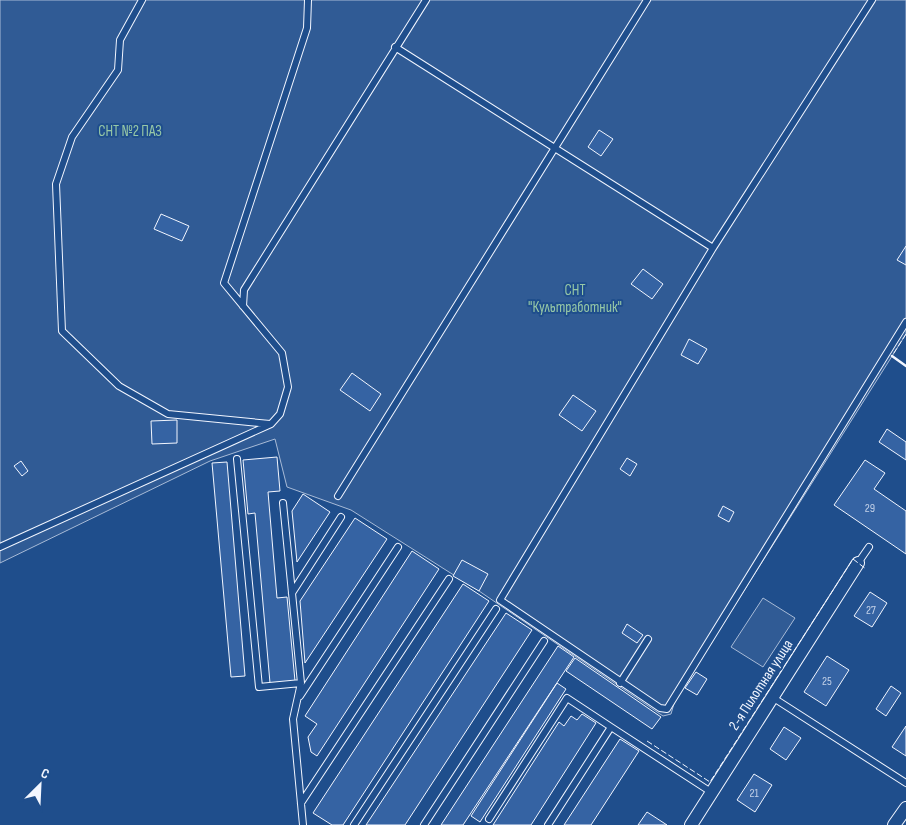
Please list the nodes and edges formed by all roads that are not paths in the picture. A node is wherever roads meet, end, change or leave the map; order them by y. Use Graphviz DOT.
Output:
graph roads {
  1 [pos="142,0"];
  2 [pos="308,0"];
  3 [pos="426,0"];
  4 [pos="647,0"];
  5 [pos="872,0"];
  6 [pos="395,47"];
  7 [pos="556,147"];
  8 [pos="713,248"];
  9 [pos="243,306"];
  10 [pos="906,322"];
  11 [pos="271,424"];
  12 [pos="237,459"];
  13 [pos="338,496"];
  14 [pos="283,503"];
  15 [pos="341,518"];
  16 [pos="0,547"];
  17 [pos="398,547"];
  18 [pos="869,547"];
  19 [pos="858,563"];
  20 [pos="448,579"];
  21 [pos="292,592"];
  22 [pos="496,609"];
  23 [pos="648,639"];
  24 [pos="544,641"];
  25 [pos="301,682"];
  26 [pos="620,683"];
  27 [pos="772,698"];
  28 [pos="297,701"];
  29 [pos="611,727"];
  30 [pos="906,783"];
  31 [pos="712,792"];
  32 [pos="301,804"];
  33 [pos="906,808"];
  34 [pos="489,819"];
  35 [pos="303,825"];
  36 [pos="354,825"];
  37 [pos="424,825"];
  38 [pos="548,825"];
  39 [pos="691,825"];
  40 [pos="894,825"];
  1 -- 11 [label="lane"];
  2 -- 9 [label="lane"];
  3 -- 6 [label="lane"];
  4 -- 7 [label="lane"];
  5 -- 8 [label="lane"];
  6 -- 7 [label="lane"];
  6 -- 9 [label="lane"];
  7 -- 8 [label="lane"];
  7 -- 13 [label="lane"];
  8 -- 26 [label="lane"];
  9 -- 11 [label="lane"];
  10 -- 26 [label="lane"];
  11 -- 16 [label="lane"];
  12 -- 25 [label="lane"];
  14 -- 21 [label="lane"];
  15 -- 21 [label="lane"];
  17 -- 28 [label="lane"];
  18 -- 19 [label="lane"];
  19 -- 27 [label="street, 2-я Пилотная улица"];
  20 -- 32 [label="lane"];
  21 -- 25 [label="lane"];
  22 -- 36 [label="lane"];
  23 -- 26 [label="lane"];
  24 -- 37 [label="lane"];
  25 -- 28 [label="lane"];
  27 -- 30 [label="lane"];
  27 -- 31 [label="street, 2-я Пилотная улица"];
  28 -- 32 [label="lane"];
  29 -- 31 [label="lane"];
  29 -- 34 [label="lane"];
  29 -- 38 [label="lane"];
  31 -- 39 [label="street, 2-я Пилотная улица"];
  32 -- 35 [label="lane"];
  33 -- 40 [label="street"];
}
